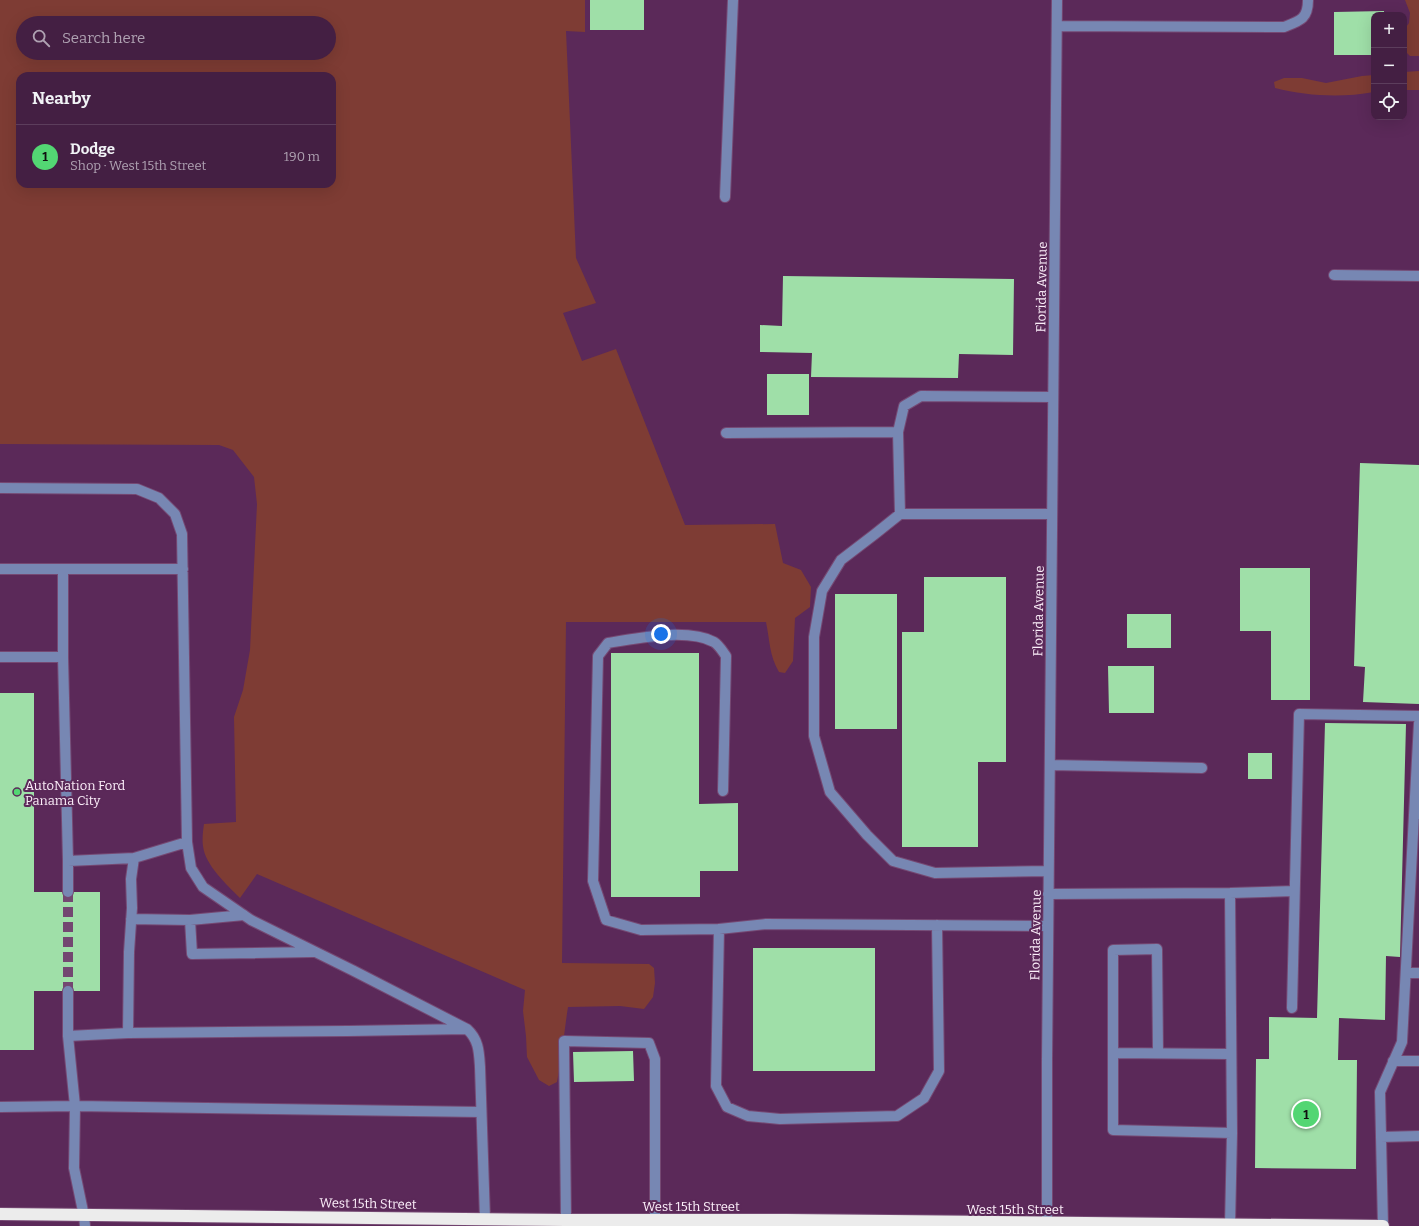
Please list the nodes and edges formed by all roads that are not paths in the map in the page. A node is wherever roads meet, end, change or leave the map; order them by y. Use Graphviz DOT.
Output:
graph roads {
  1 [pos="733,0"];
  2 [pos="1057,0"];
  3 [pos="1308,0"];
  4 [pos="1057,26"];
  5 [pos="725,197"];
  6 [pos="1334,275"];
  7 [pos="1419,276"];
  8 [pos="1053,397"];
  9 [pos="898,432"];
  10 [pos="726,434"];
  11 [pos="0,488"];
  12 [pos="900,514"];
  13 [pos="1052,514"];
  14 [pos="0,569"];
  15 [pos="63,569"];
  16 [pos="183,569"];
  17 [pos="0,657"];
  18 [pos="63,657"];
  19 [pos="1419,716"];
  20 [pos="1419,723"];
  21 [pos="1050,765"];
  22 [pos="1202,768"];
  23 [pos="723,791"];
  24 [pos="1417,814"];
  25 [pos="187,842"];
  26 [pos="134,858"];
  27 [pos="68,861"];
  28 [pos="1048,871"];
  29 [pos="1415,890"];
  30 [pos="1294,891"];
  31 [pos="68,892"];
  32 [pos="1230,893"];
  33 [pos="1048,894"];
  34 [pos="244,915"];
  35 [pos="131,919"];
  36 [pos="190,920"];
  37 [pos="937,925"];
  38 [pos="1048,926"];
  39 [pos="719,929"];
  40 [pos="316,952"];
  41 [pos="1406,973"];
  42 [pos="1419,973"];
  43 [pos="68,990"];
  44 [pos="1292,1008"];
  45 [pos="467,1029"];
  46 [pos="128,1033"];
  47 [pos="68,1036"];
  48 [pos="1113,1053"];
  49 [pos="1158,1053"];
  50 [pos="1230,1054"];
  51 [pos="1393,1061"];
  52 [pos="1419,1061"];
  53 [pos="75,1106"];
  54 [pos="0,1107"];
  55 [pos="481,1112"];
  56 [pos="1232,1134"];
  57 [pos="1419,1136"];
  58 [pos="1381,1137"];
  59 [pos="0,1214"];
  60 [pos="485,1219"];
  61 [pos="566,1220"];
  62 [pos="655,1220"];
  63 [pos="85,1221"];
  64 [pos="291,1221"];
  65 [pos="352,1222"];
  66 [pos="636,1223"];
  67 [pos="856,1223"];
  68 [pos="1047,1223"];
  69 [pos="1156,1225"];
  70 [pos="1230,1225"];
  71 [pos="1383,1226"];
  1 -- 5 [label="street"];
  2 -- 4 [label="street, Florida Avenue"];
  3 -- 4 [label="street"];
  4 -- 8 [label="street, Florida Avenue"];
  6 -- 7 [label="street"];
  8 -- 9 [label="street"];
  8 -- 13 [label="street, Florida Avenue"];
  9 -- 10 [label="street"];
  9 -- 12 [label="street"];
  11 -- 16 [label="street"];
  12 -- 13 [label="street"];
  12 -- 28 [label="street"];
  13 -- 21 [label="street, Florida Avenue"];
  14 -- 15 [label="street"];
  15 -- 16 [label="street"];
  15 -- 18 [label="street"];
  16 -- 25 [label="street"];
  17 -- 18 [label="street"];
  18 -- 27 [label="street"];
  19 -- 30 [label="street"];
  20 -- 24 [label="street"];
  21 -- 22 [label="street"];
  21 -- 28 [label="street, Florida Avenue"];
  23 -- 39 [label="street"];
  24 -- 29 [label="street"];
  25 -- 26 [label="street"];
  25 -- 34 [label="street"];
  26 -- 27 [label="street"];
  26 -- 35 [label="street"];
  27 -- 31 [label="street"];
  28 -- 33 [label="street, Florida Avenue"];
  29 -- 41 [label="street"];
  30 -- 32 [label="street"];
  30 -- 44 [label="street"];
  32 -- 33 [label="street"];
  32 -- 50 [label="street"];
  33 -- 38 [label="street, Florida Avenue"];
  34 -- 36 [label="street"];
  34 -- 40 [label="street"];
  35 -- 36 [label="street"];
  35 -- 46 [label="street"];
  36 -- 40 [label="street"];
  37 -- 38 [label="street"];
  37 -- 39 [label="street"];
  37 -- 39 [label="street"];
  38 -- 68 [label="street, Florida Avenue"];
  40 -- 45 [label="street"];
  41 -- 42 [label="street"];
  41 -- 51 [label="street"];
  43 -- 47 [label="street"];
  45 -- 46 [label="street"];
  45 -- 55 [label="street"];
  46 -- 47 [label="street"];
  47 -- 53 [label="street"];
  48 -- 49 [label="street"];
  48 -- 49 [label="street"];
  48 -- 56 [label="street"];
  49 -- 50 [label="street"];
  50 -- 56 [label="street"];
  51 -- 52 [label="street"];
  51 -- 58 [label="street"];
  53 -- 54 [label="street"];
  53 -- 55 [label="street"];
  53 -- 63 [label="street"];
  55 -- 60 [label="street"];
  56 -- 70 [label="street"];
  57 -- 58 [label="street"];
  58 -- 71 [label="street"];
  59 -- 63 [label="highway, West 15th Street"];
  60 -- 61 [label="highway, West 15th Street"];
  60 -- 65 [label="highway, West 15th Street"];
  61 -- 62 [label="street"];
  61 -- 66 [label="highway, West 15th Street"];
  62 -- 66 [label="highway, West 15th Street"];
  62 -- 67 [label="highway, West 15th Street"];
  63 -- 64 [label="highway, West 15th Street"];
  64 -- 65 [label="highway, West 15th Street"];
  67 -- 68 [label="highway, West 15th Street"];
  68 -- 69 [label="highway, West 15th Street"];
  69 -- 70 [label="highway, West 15th Street"];
  70 -- 71 [label="highway, West 15th Street"];
}
